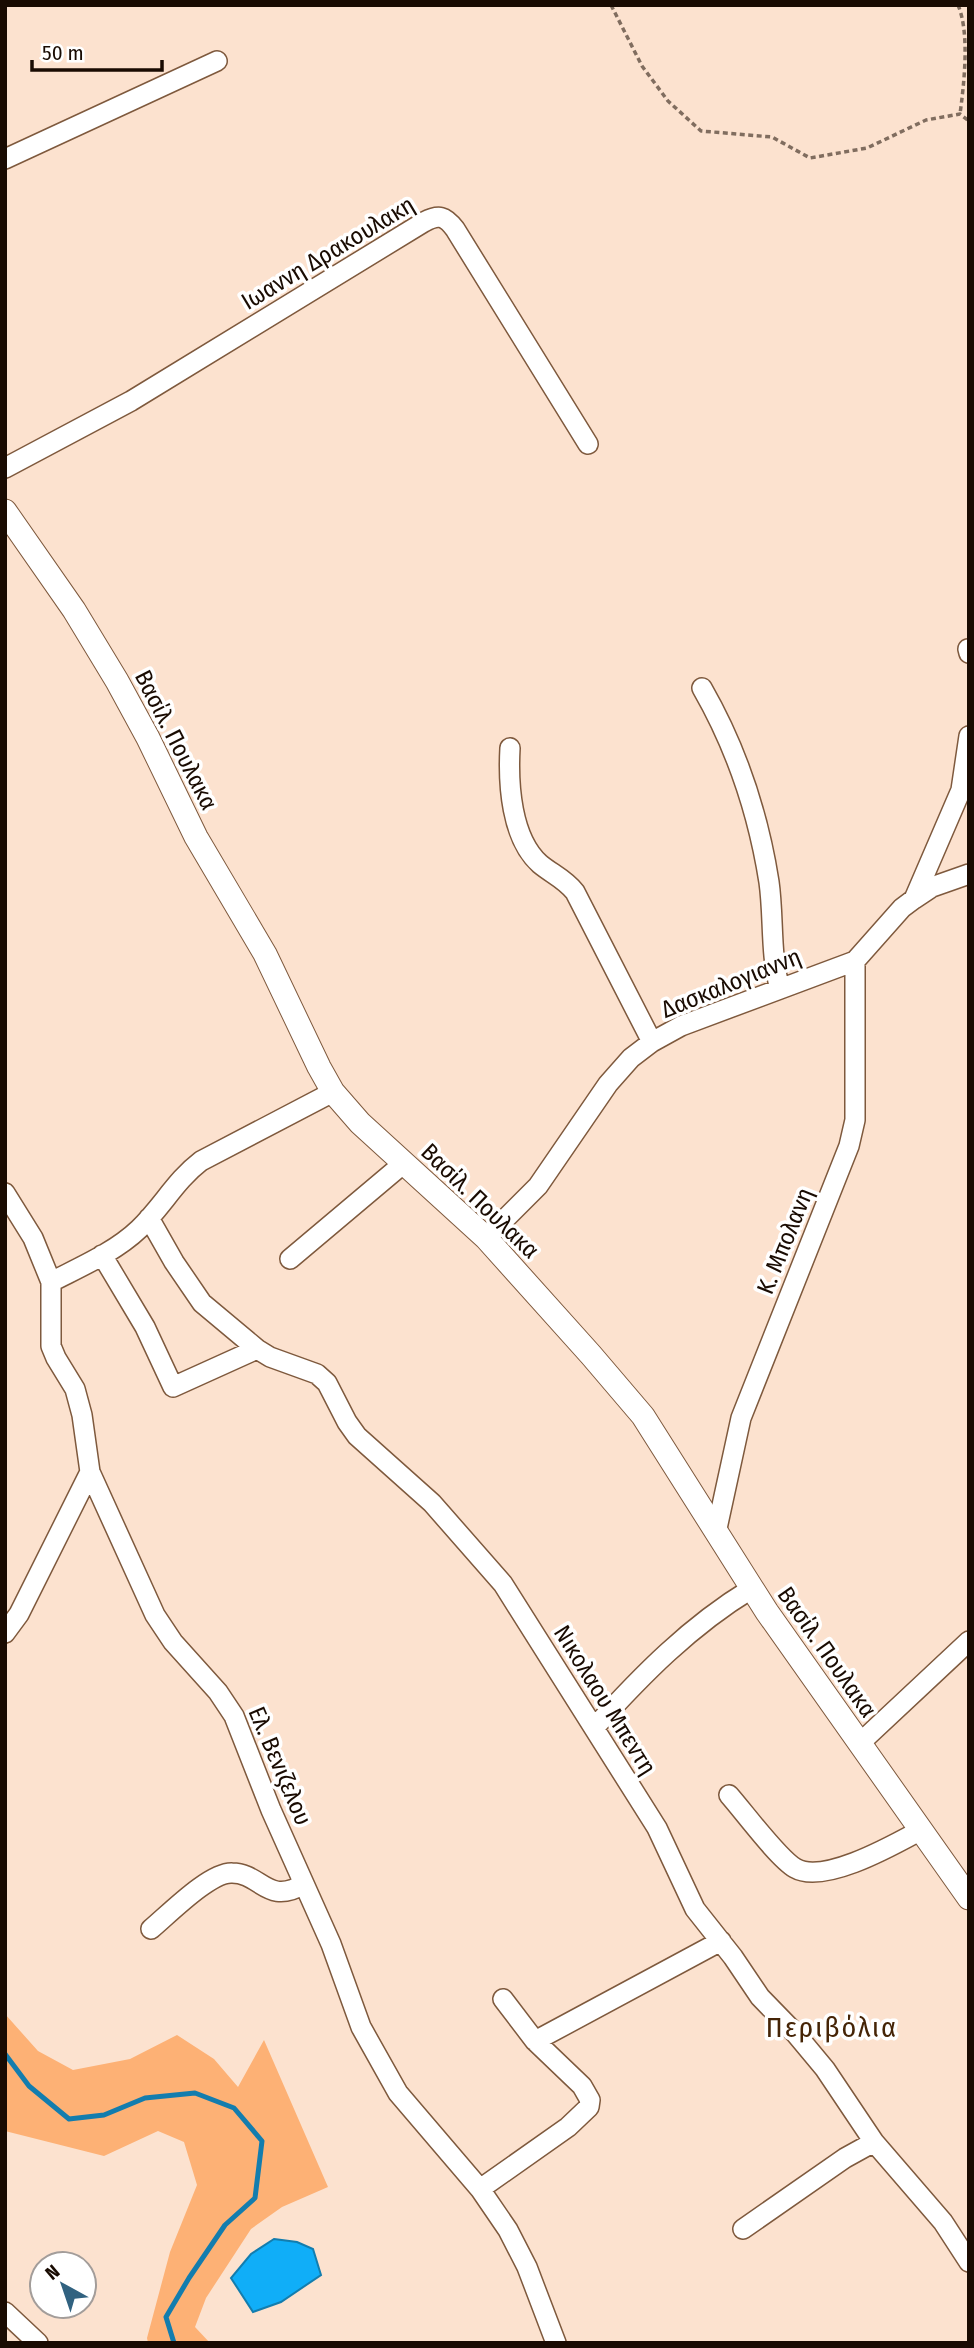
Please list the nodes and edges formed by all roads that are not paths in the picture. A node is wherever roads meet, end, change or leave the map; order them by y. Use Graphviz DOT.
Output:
graph roads {
  1 [pos="217,61"];
  2 [pos="5,159"];
  3 [pos="588,444"];
  4 [pos="5,468"];
  5 [pos="5,511"];
  6 [pos="702,688"];
  7 [pos="969,737"];
  8 [pos="510,748"];
  9 [pos="969,874"];
  10 [pos="914,899"];
  11 [pos="855,961"];
  12 [pos="780,989"];
  13 [pos="652,1042"];
  14 [pos="333,1093"];
  15 [pos="404,1163"];
  16 [pos="5,1193"];
  17 [pos="149,1218"];
  18 [pos="486,1238"];
  19 [pos="102,1255"];
  20 [pos="290,1259"];
  21 [pos="51,1282"];
  22 [pos="257,1349"];
  23 [pos="90,1472"];
  24 [pos="716,1532"];
  25 [pos="751,1588"];
  26 [pos="5,1633"];
  27 [pos="969,1641"];
  28 [pos="594,1728"];
  29 [pos="860,1744"];
  30 [pos="729,1795"];
  31 [pos="921,1830"];
  32 [pos="304,1884"];
  33 [pos="969,1898"];
  34 [pos="151,1929"];
  35 [pos="721,1941"];
  36 [pos="503,1999"];
  37 [pos="534,2041"];
  38 [pos="874,2142"];
  39 [pos="480,2189"];
  40 [pos="743,2230"];
  41 [pos="969,2262"];
  42 [pos="5,2312"];
  43 [pos="38,2343"];
  44 [pos="556,2343"];
  1 -- 2 [label="street"];
  3 -- 4 [label="street, Ιωαννη Δρακουλακη"];
  5 -- 14 [label="main road, Βασίλ. Πουλακα"];
  6 -- 12 [label="street"];
  7 -- 10 [label="street"];
  8 -- 13 [label="street"];
  9 -- 10 [label="street, Δασκαλογιαννη"];
  10 -- 11 [label="street, Δασκαλογιαννη"];
  11 -- 12 [label="street, Δασκαλογιαννη"];
  11 -- 24 [label="street, Κ. Μπολανη"];
  12 -- 13 [label="street, Δασκαλογιαννη"];
  13 -- 18 [label="street, Δασκαλογιαννη"];
  14 -- 15 [label="main road, Βασίλ. Πουλακα"];
  14 -- 17 [label="street"];
  15 -- 18 [label="main road, Βασίλ. Πουλακα"];
  15 -- 20 [label="street"];
  16 -- 21 [label="street, Ελ. Βενιζελου"];
  17 -- 19 [label="street"];
  17 -- 22 [label="street, Νικολαου Μπεντη"];
  18 -- 24 [label="main road, Βασίλ. Πουλακα"];
  19 -- 21 [label="street"];
  19 -- 22 [label="street"];
  21 -- 23 [label="street, Ελ. Βενιζελου"];
  22 -- 28 [label="street, Νικολαου Μπεντη"];
  23 -- 26 [label="street"];
  23 -- 32 [label="street, Ελ. Βενιζελου"];
  24 -- 25 [label="main road, Βασίλ. Πουλακα"];
  25 -- 28 [label="street"];
  25 -- 29 [label="main road, Βασίλ. Πουλακα"];
  27 -- 29 [label="street"];
  28 -- 35 [label="street, Νικολαου Μπεντη"];
  29 -- 31 [label="main road, Βασίλ. Πουλακα"];
  30 -- 31 [label="street"];
  31 -- 33 [label="main road, Βασίλ. Πουλακα"];
  32 -- 34 [label="street"];
  32 -- 39 [label="street, Ελ. Βενιζελου"];
  35 -- 37 [label="street"];
  35 -- 38 [label="street, Νικολαου Μπεντη"];
  36 -- 37 [label="street"];
  37 -- 39 [label="street"];
  38 -- 40 [label="street"];
  38 -- 41 [label="street, Νικολαου Μπεντη"];
  39 -- 44 [label="street, Ελ. Βενιζελου"];
  42 -- 43 [label="street"];
}
